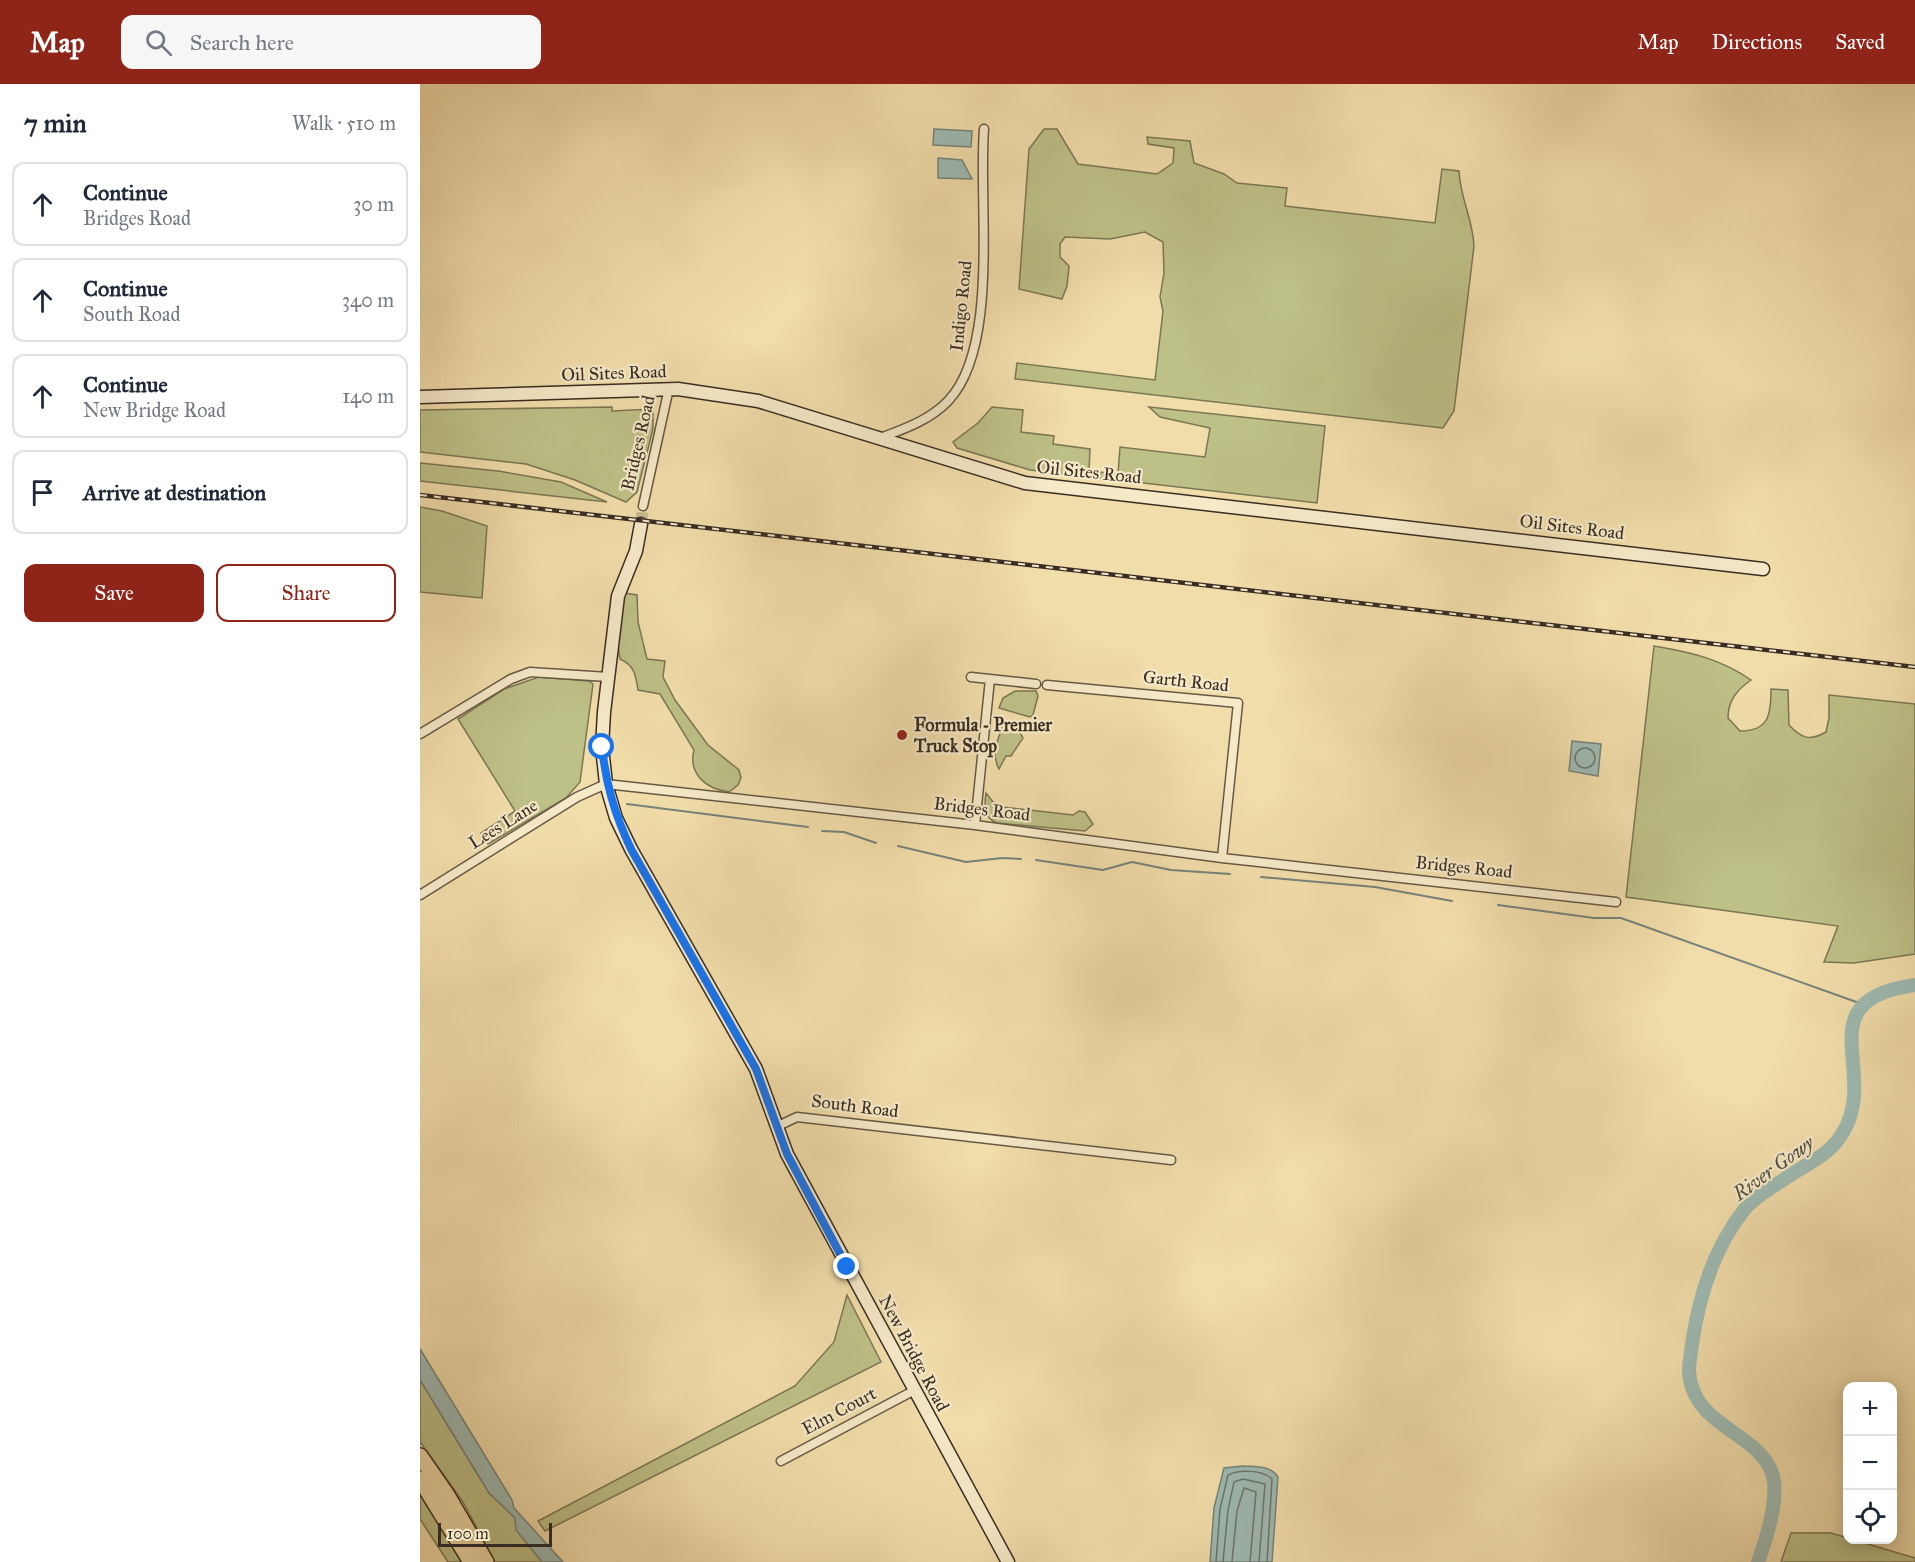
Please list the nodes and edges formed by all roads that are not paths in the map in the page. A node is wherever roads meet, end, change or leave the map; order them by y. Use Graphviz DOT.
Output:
graph roads {
  1 [pos="984,129"];
  2 [pos="669,388"];
  3 [pos="420,398"];
  4 [pos="880,438"];
  5 [pos="643,506"];
  6 [pos="641,524"];
  7 [pos="1763,569"];
  8 [pos="608,677"];
  9 [pos="971,677"];
  10 [pos="990,679"];
  11 [pos="1036,684"];
  12 [pos="1047,684"];
  13 [pos="420,734"];
  14 [pos="606,784"];
  15 [pos="975,825"];
  16 [pos="1222,858"];
  17 [pos="420,895"];
  18 [pos="1616,902"];
  19 [pos="776,1127"];
  20 [pos="1171,1160"];
  21 [pos="913,1390"];
  22 [pos="420,1456"];
  23 [pos="780,1461"];
  24 [pos="420,1479"];
  25 [pos="471,1562"];
  26 [pos="486,1562"];
  27 [pos="1008,1562"];
  1 -- 4 [label="street, Indigo Road"];
  2 -- 3 [label="street, Oil Sites Road"];
  2 -- 4 [label="street, Oil Sites Road"];
  2 -- 5 [label="street, Bridges Road"];
  4 -- 7 [label="street, Oil Sites Road"];
  6 -- 8 [label="street"];
  8 -- 13 [label="street"];
  8 -- 14 [label="street"];
  9 -- 10 [label="street"];
  10 -- 11 [label="street"];
  10 -- 15 [label="street"];
  12 -- 16 [label="street, Garth Road"];
  14 -- 15 [label="street, Bridges Road"];
  14 -- 17 [label="street, Lees Lane"];
  14 -- 19 [label="street"];
  15 -- 16 [label="street, Bridges Road"];
  16 -- 18 [label="street, Bridges Road"];
  19 -- 20 [label="street, South Road"];
  19 -- 21 [label="street, New Bridge Road"];
  21 -- 23 [label="street, Elm Court"];
  21 -- 27 [label="street, New Bridge Road"];
  22 -- 26 [label="highway"];
  24 -- 25 [label="highway"];
}
